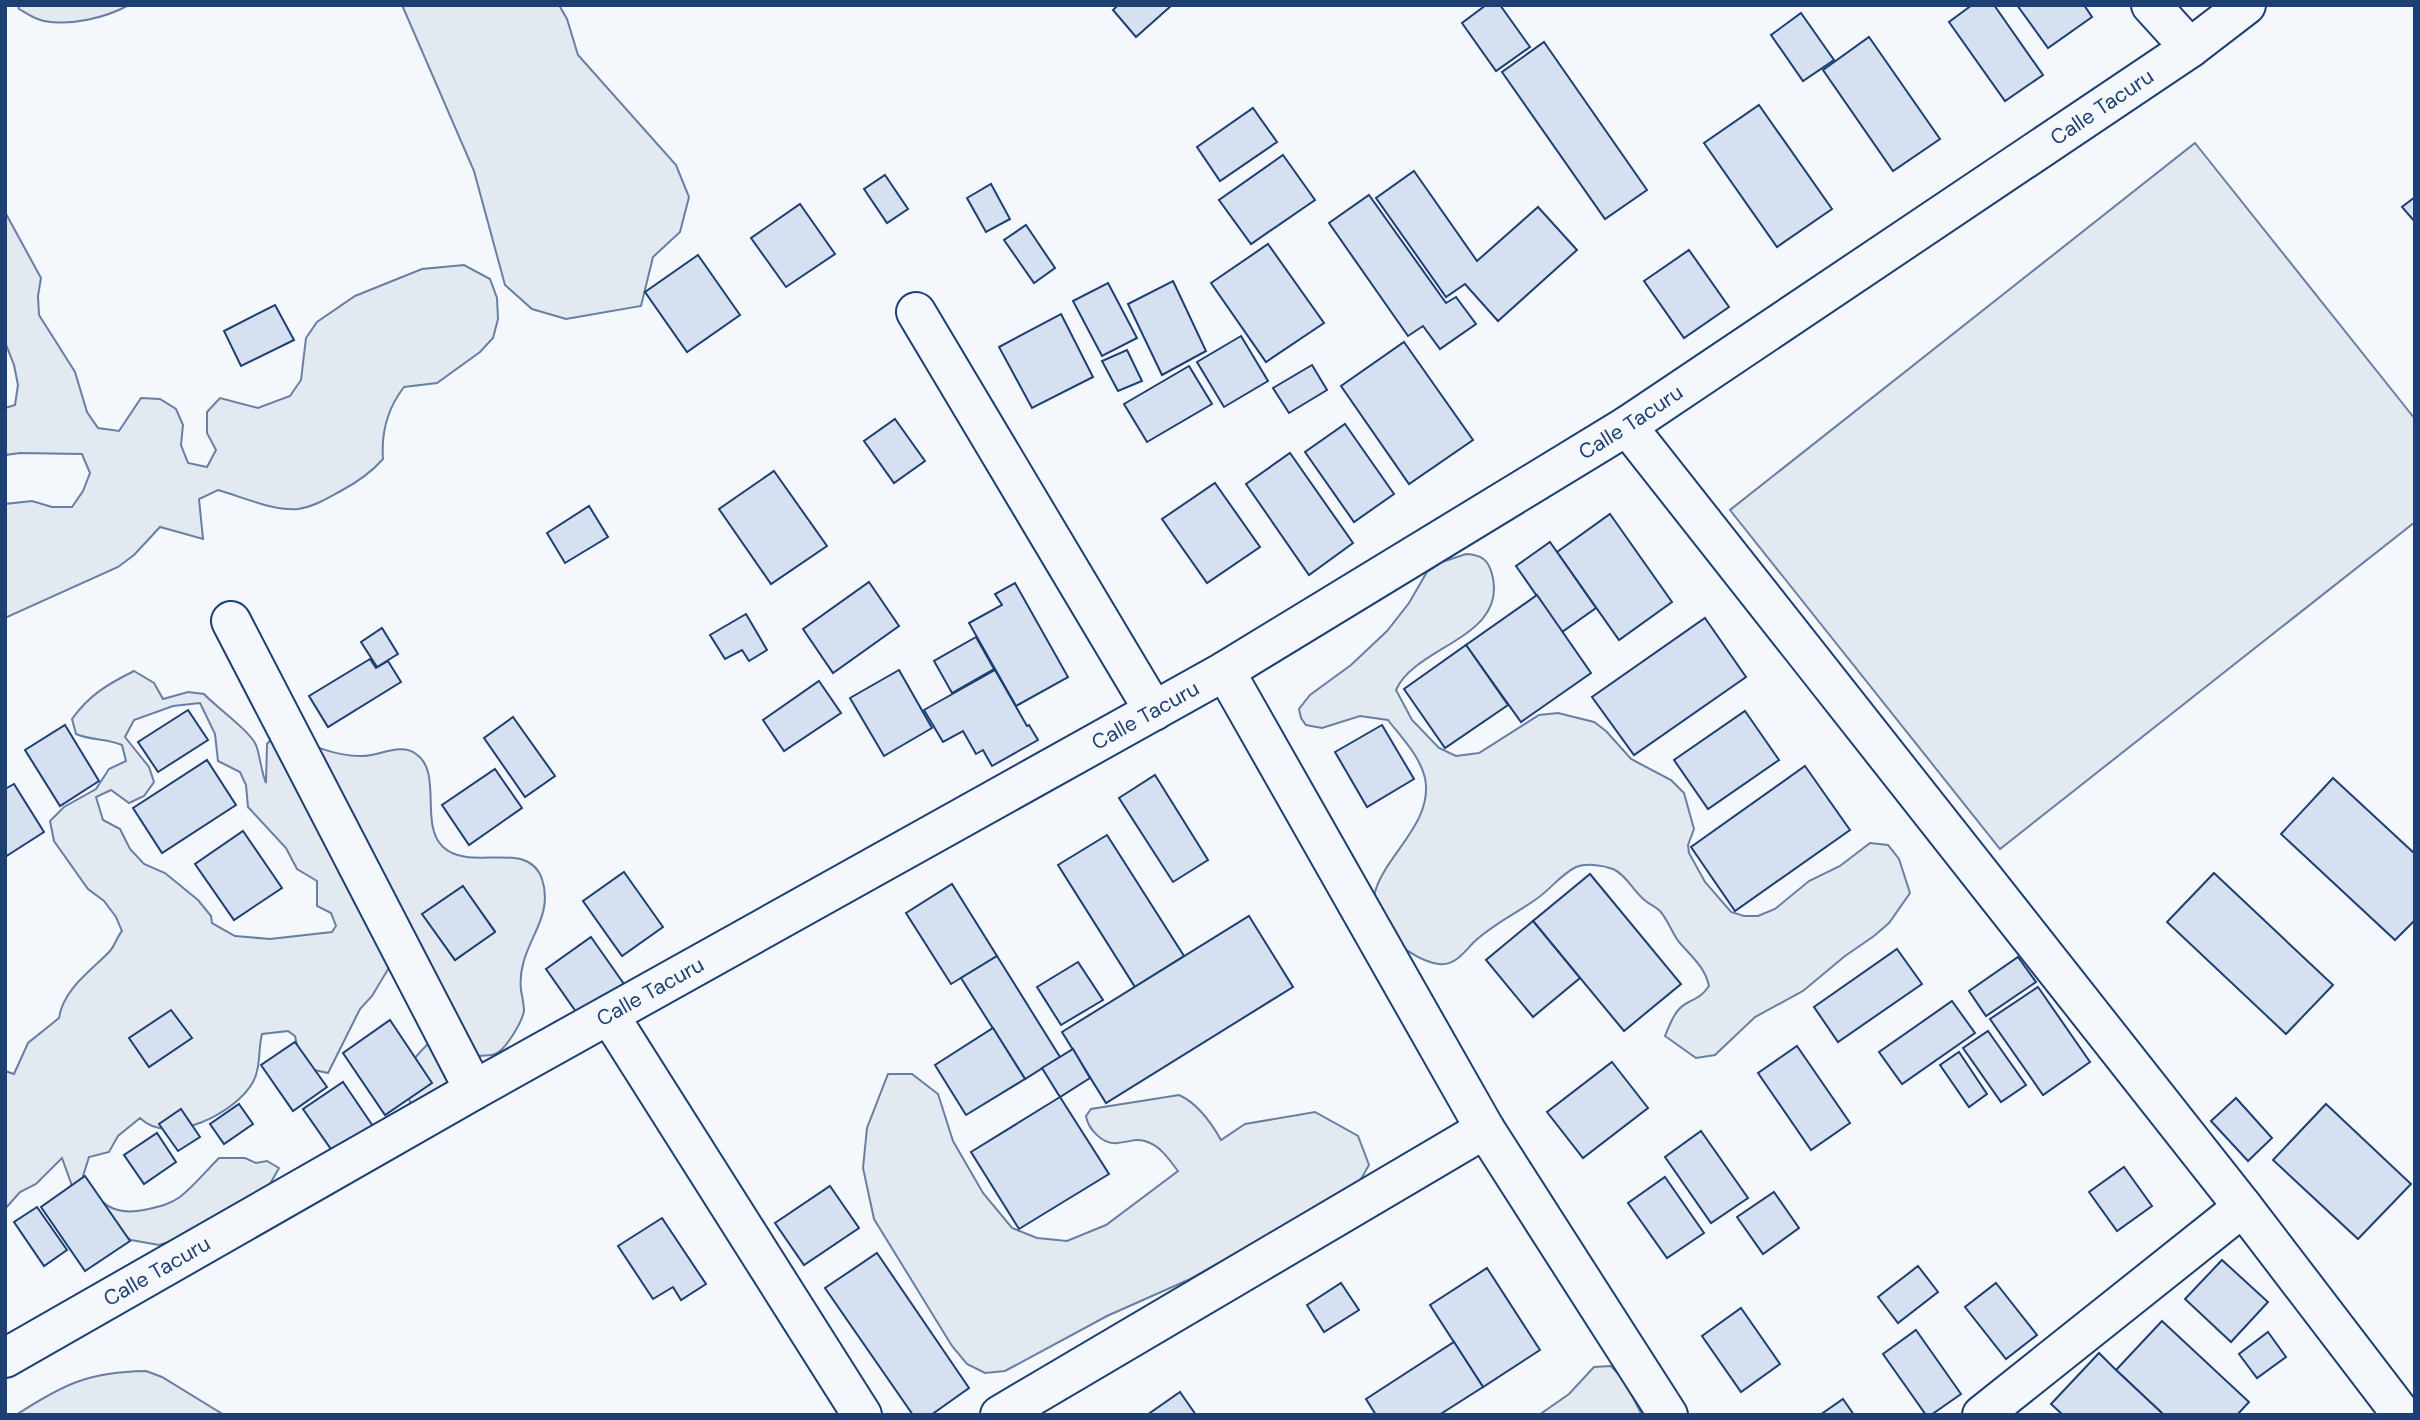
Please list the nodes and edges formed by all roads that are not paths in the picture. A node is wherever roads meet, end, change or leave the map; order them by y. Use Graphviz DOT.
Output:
graph roads {
  1 [pos="2151,5"];
  2 [pos="2246,5"];
  3 [pos="2190,48"];
  4 [pos="916,312"];
  5 [pos="1627,426"];
  6 [pos="231,621"];
  7 [pos="1225,671"];
  8 [pos="1154,711"];
  9 [pos="609,1015"];
  10 [pos="474,1090"];
  11 [pos="1485,1129"];
  12 [pos="2243,1207"];
  13 [pos="5,1358"];
  14 [pos="862,1415"];
  15 [pos="1000,1415"];
  16 [pos="1668,1415"];
  17 [pos="1982,1415"];
  18 [pos="2402,1415"];
  1 -- 3 [label="street"];
  2 -- 3 [label="street, Calle Tacuru"];
  3 -- 5 [label="street, Calle Tacuru"];
  4 -- 8 [label="street"];
  5 -- 7 [label="street, Calle Tacuru"];
  5 -- 12 [label="street"];
  6 -- 10 [label="street"];
  7 -- 8 [label="street, Calle Tacuru"];
  7 -- 11 [label="street"];
  8 -- 9 [label="street, Calle Tacuru"];
  9 -- 10 [label="street, Calle Tacuru"];
  9 -- 14 [label="street"];
  10 -- 13 [label="street, Calle Tacuru"];
  11 -- 15 [label="street"];
  11 -- 16 [label="street"];
  12 -- 17 [label="street"];
  12 -- 18 [label="street"];
}
